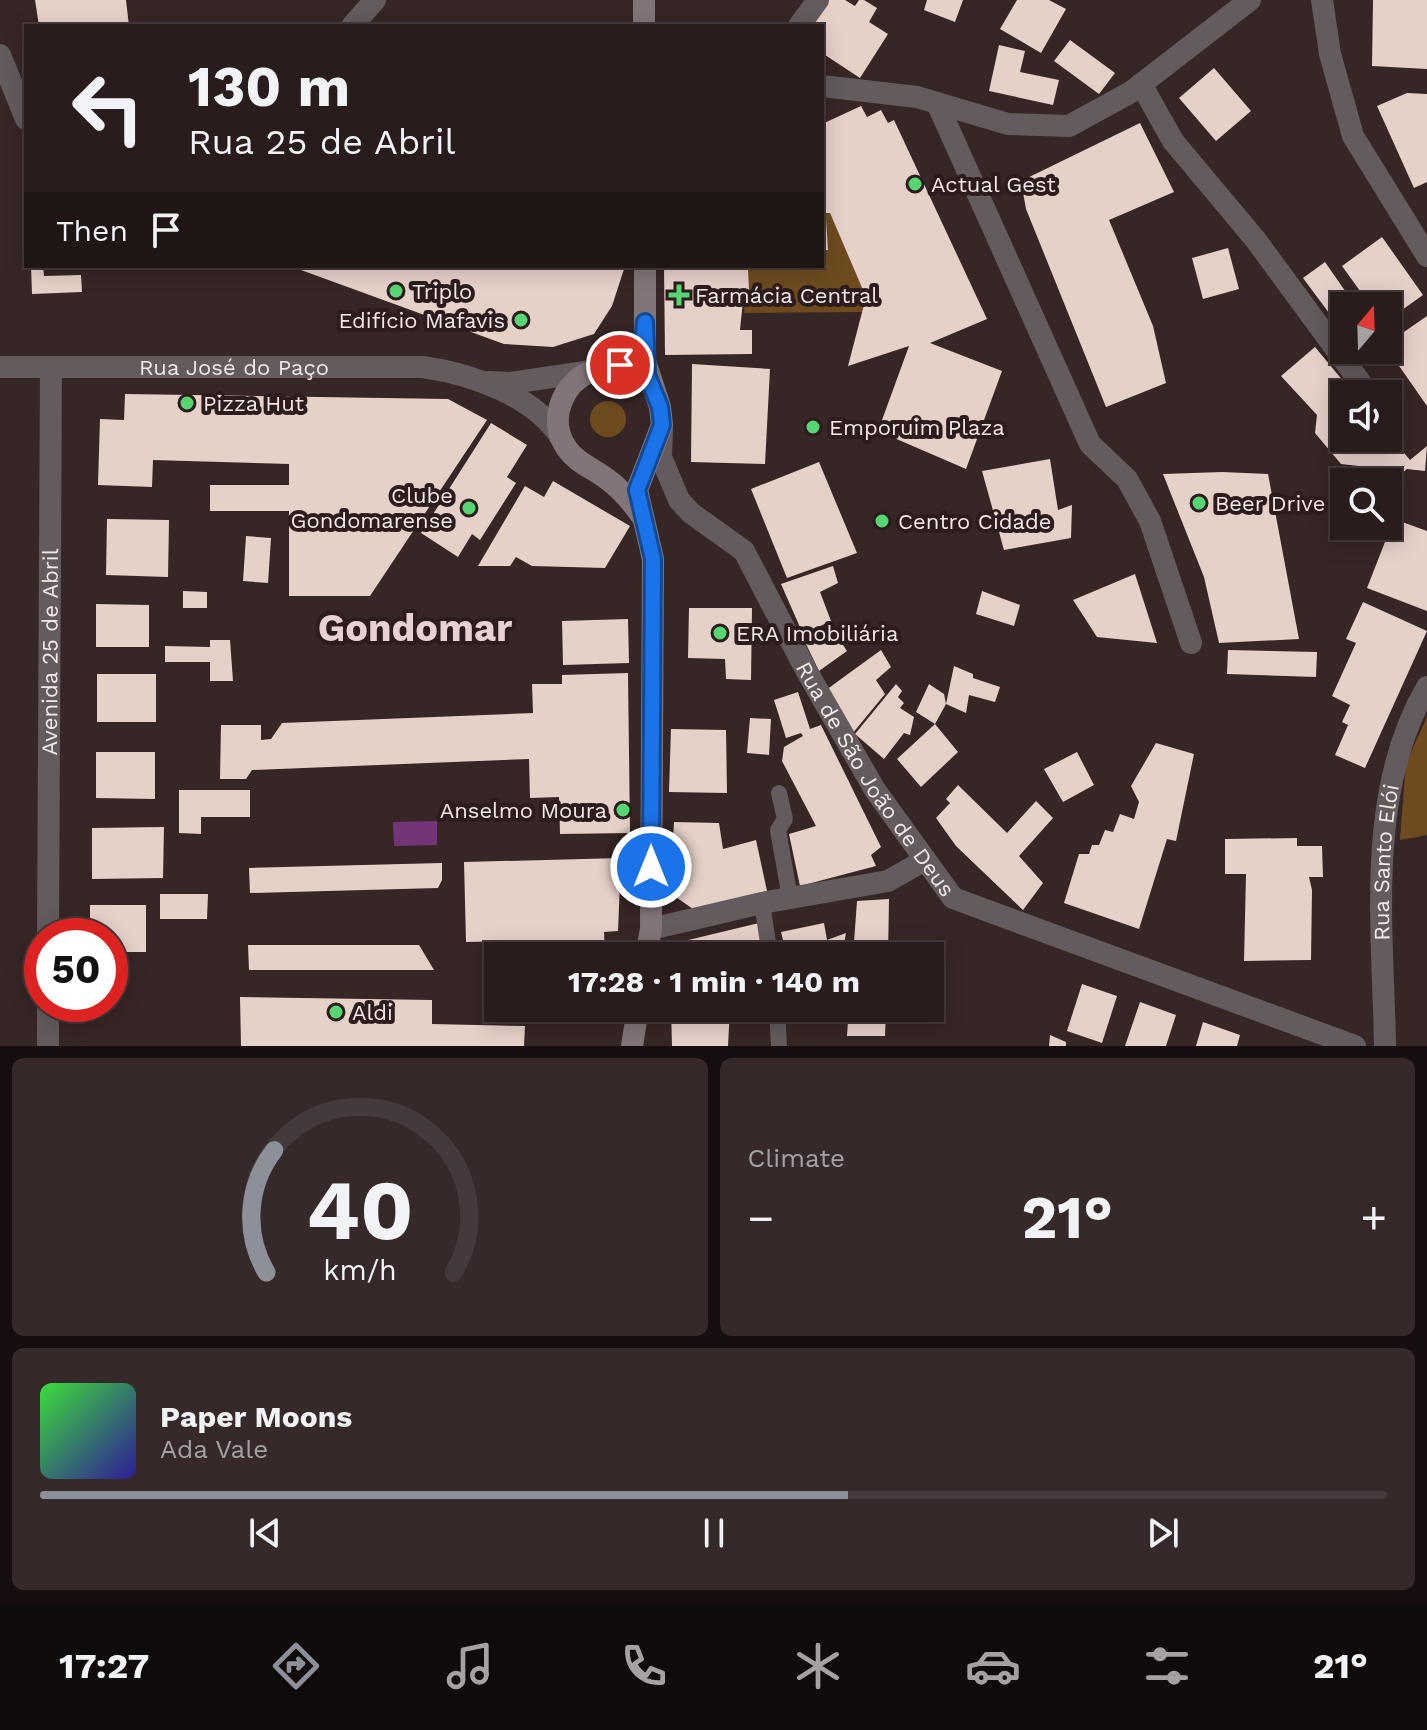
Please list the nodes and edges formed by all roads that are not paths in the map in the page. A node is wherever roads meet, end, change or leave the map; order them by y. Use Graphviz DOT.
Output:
graph roads {
  1 [pos="375,0"];
  2 [pos="644,0"];
  3 [pos="818,0"];
  4 [pos="1250,0"];
  5 [pos="1322,0"];
  6 [pos="354,24"];
  7 [pos="644,24"];
  8 [pos="800,24"];
  9 [pos="0,55"];
  10 [pos="1141,84"];
  11 [pos="824,86"];
  12 [pos="8,98"];
  13 [pos="937,103"];
  14 [pos="24,117"];
  15 [pos="1427,256"];
  16 [pos="645,268"];
  17 [pos="645,322"];
  18 [pos="0,367"];
  19 [pos="51,367"];
  20 [pos="600,369"];
  21 [pos="467,379"];
  22 [pos="1359,380"];
  23 [pos="653,391"];
  24 [pos="662,425"];
  25 [pos="561,438"];
  26 [pos="647,457"];
  27 [pos="589,469"];
  28 [pos="644,519"];
  29 [pos="1191,643"];
  30 [pos="1427,687"];
  31 [pos="779,793"];
  32 [pos="925,860"];
  33 [pos="790,898"];
  34 [pos="762,903"];
  35 [pos="48,918"];
  36 [pos="651,929"];
  37 [pos="649,942"];
  38 [pos="768,942"];
  39 [pos="48,1022"];
  40 [pos="636,1022"];
  41 [pos="778,1022"];
  42 [pos="48,1046"];
  43 [pos="632,1046"];
  44 [pos="779,1046"];
  45 [pos="1355,1046"];
  46 [pos="1385,1046"];
  1 -- 6 [label="street"];
  2 -- 7 [label="main road"];
  3 -- 8 [label="street"];
  4 -- 10 [label="street"];
  5 -- 15 [label="street"];
  9 -- 12 [label="street"];
  10 -- 13 [label="street"];
  10 -- 22 [label="street"];
  11 -- 13 [label="street"];
  12 -- 14 [label="street"];
  13 -- 29 [label="street"];
  16 -- 17 [label="main road"];
  17 -- 20 [label="main road"];
  17 -- 23 [label="main road"];
  18 -- 19 [label="street, Rua José do Paço"];
  19 -- 21 [label="street, Rua José do Paço"];
  19 -- 35 [label="street, Avenida 25 de Abril"];
  20 -- 21 [label="street, Rua José do Paço"];
  20 -- 23 [label="main road"];
  20 -- 25 [label="main road"];
  21 -- 25 [label="street, Rua José do Paço"];
  23 -- 24 [label="main road"];
  24 -- 26 [label="main road"];
  24 -- 32 [label="street, Rua de São João de Deus"];
  25 -- 27 [label="main road"];
  26 -- 27 [label="main road"];
  26 -- 28 [label="main road"];
  27 -- 28 [label="main road"];
  28 -- 36 [label="main road"];
  30 -- 46 [label="street, Rua Santo Elói"];
  31 -- 33 [label="lane"];
  32 -- 33 [label="street"];
  32 -- 45 [label="street, Rua de São João de Deus"];
  33 -- 34 [label="street"];
  34 -- 36 [label="street"];
  34 -- 38 [label="lane"];
  36 -- 37 [label="main road"];
  39 -- 42 [label="street"];
  40 -- 43 [label="main road"];
  41 -- 44 [label="lane"];
}
